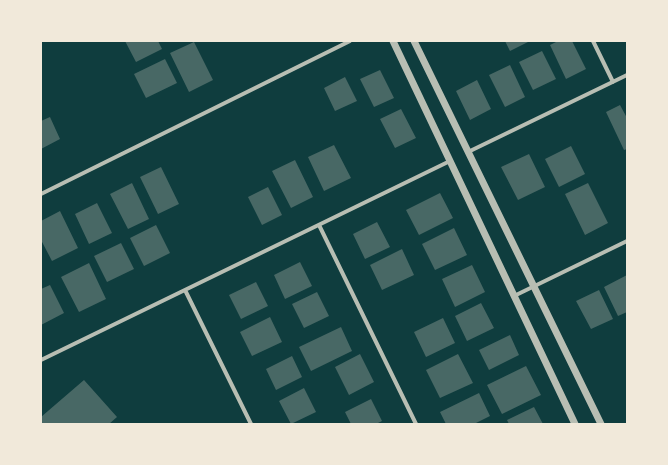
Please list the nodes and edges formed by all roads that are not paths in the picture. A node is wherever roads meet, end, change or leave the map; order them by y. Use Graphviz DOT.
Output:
graph roads {
  1 [pos="350,41"];
  2 [pos="393,41"];
  3 [pos="414,41"];
  4 [pos="593,41"];
  5 [pos="627,75"];
  6 [pos="613,82"];
  7 [pos="468,152"];
  8 [pos="450,161"];
  9 [pos="41,194"];
  10 [pos="319,225"];
  11 [pos="627,241"];
  12 [pos="534,286"];
  13 [pos="185,290"];
  14 [pos="514,296"];
  15 [pos="41,360"];
  16 [pos="251,424"];
  17 [pos="416,424"];
  18 [pos="575,424"];
  19 [pos="601,424"];
  1 -- 9 [label="street"];
  2 -- 8 [label="street"];
  3 -- 7 [label="street"];
  4 -- 6 [label="street"];
  5 -- 6 [label="street"];
  6 -- 7 [label="street"];
  7 -- 12 [label="street"];
  8 -- 10 [label="street"];
  8 -- 14 [label="street"];
  10 -- 13 [label="street"];
  10 -- 17 [label="street"];
  11 -- 12 [label="street"];
  12 -- 14 [label="street"];
  12 -- 19 [label="street"];
  13 -- 15 [label="street"];
  13 -- 16 [label="street"];
  14 -- 18 [label="street"];
}
